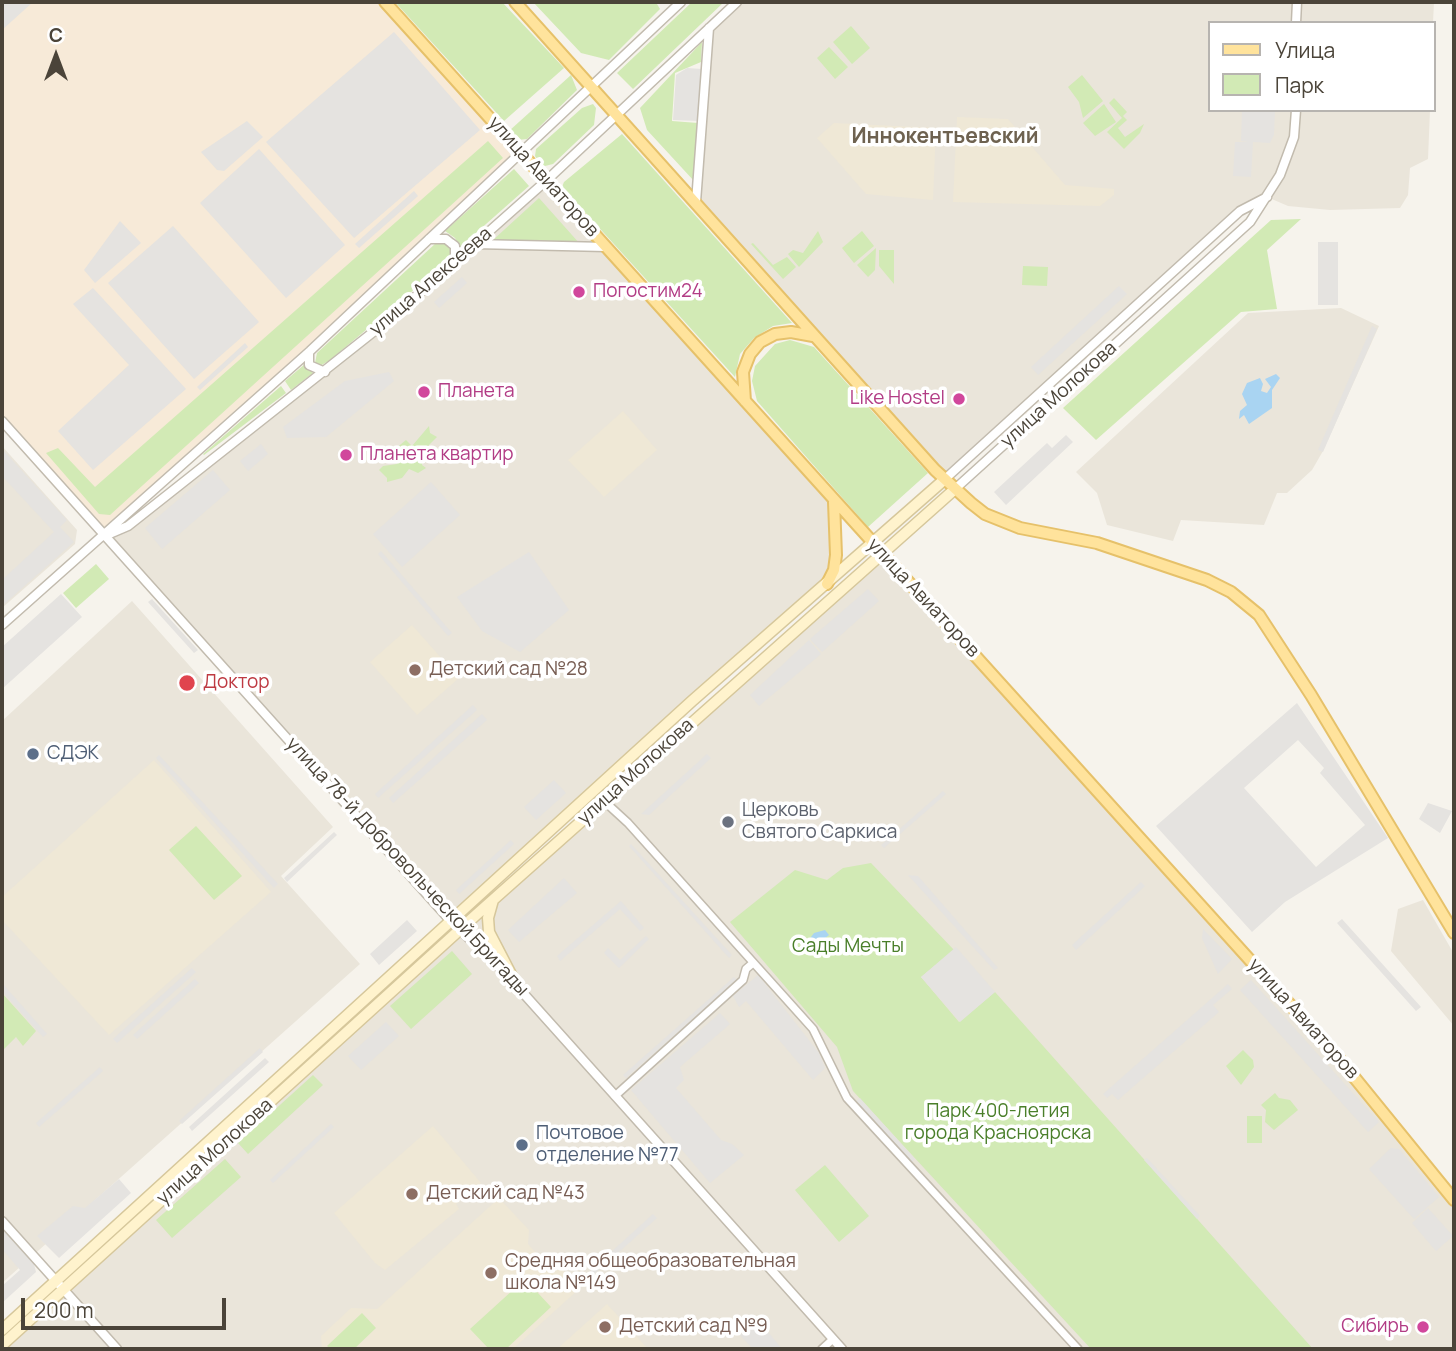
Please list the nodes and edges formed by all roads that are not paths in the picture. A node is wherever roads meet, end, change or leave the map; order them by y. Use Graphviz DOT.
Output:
graph roads {
  1 [pos="515,2"];
  2 [pos="681,2"];
  3 [pos="737,2"];
  4 [pos="1297,2"];
  5 [pos="388,4"];
  6 [pos="1296,21"];
  7 [pos="709,28"];
  8 [pos="592,88"];
  9 [pos="1296,112"];
  10 [pos="617,115"];
  11 [pos="523,152"];
  12 [pos="547,180"];
  13 [pos="1267,197"];
  14 [pos="696,202"];
  15 [pos="429,239"];
  16 [pos="475,244"];
  17 [pos="606,247"];
  18 [pos="455,262"];
  19 [pos="816,337"];
  20 [pos="309,352"];
  21 [pos="325,372"];
  22 [pos="745,401"];
  23 [pos="2,421"];
  24 [pos="945,479"];
  25 [pos="955,489"];
  26 [pos="834,502"];
  27 [pos="105,536"];
  28 [pos="873,543"];
  29 [pos="883,554"];
  30 [pos="827,584"];
  31 [pos="2,625"];
  32 [pos="604,801"];
  33 [pos="493,900"];
  34 [pos="450,920"];
  35 [pos="461,928"];
  36 [pos="1454,933"];
  37 [pos="753,963"];
  38 [pos="517,986"];
  39 [pos="615,1096"];
  40 [pos="1454,1200"];
  41 [pos="2,1221"];
  42 [pos="55,1280"];
  43 [pos="63,1290"];
  44 [pos="2,1330"];
  45 [pos="833,1339"];
  46 [pos="2,1345"];
  47 [pos="117,1349"];
  48 [pos="822,1349"];
  49 [pos="842,1349"];
  50 [pos="1078,1349"];
  1 -- 8 [label="main road"];
  2 -- 8 [label="street, улица Алексеева"];
  3 -- 7 [label="street, улица Алексеева"];
  4 -- 6 [label="street"];
  5 -- 11 [label="main road, улица Авиаторов"];
  7 -- 10 [label="street, улица Алексеева"];
  7 -- 14 [label="street"];
  8 -- 10 [label="main road"];
  8 -- 11 [label="street, улица Алексеева"];
  9 -- 13 [label="street, улица Молокова"];
  10 -- 12 [label="street, улица Алексеева"];
  10 -- 14 [label="main road"];
  11 -- 12 [label="main road, улица Авиаторов"];
  11 -- 15 [label="street, улица Алексеева"];
  12 -- 16 [label="street, улица Алексеева"];
  12 -- 17 [label="main road, улица Авиаторов"];
  13 -- 24 [label="street, улица Молокова"];
  13 -- 25 [label="street, улица Молокова"];
  14 -- 19 [label="main road"];
  15 -- 18 [label="street"];
  15 -- 20 [label="street, улица Алексеева"];
  16 -- 17 [label="street"];
  16 -- 18 [label="street, улица Алексеева"];
  17 -- 22 [label="main road, улица Авиаторов"];
  18 -- 21 [label="street, улица Алексеева"];
  19 -- 22 [label="main road"];
  19 -- 24 [label="main road"];
  20 -- 21 [label="street"];
  20 -- 27 [label="street, улица Алексеева"];
  21 -- 27 [label="street, улица Алексеева"];
  22 -- 26 [label="main road, улица Авиаторов"];
  23 -- 27 [label="street, улица 78-й Добровольческой Бригады"];
  24 -- 25 [label="main road"];
  24 -- 28 [label="main road, улица Молокова"];
  25 -- 29 [label="main road, улица Молокова"];
  25 -- 36 [label="main road"];
  26 -- 28 [label="main road, улица Авиаторов"];
  26 -- 30 [label="main road"];
  27 -- 31 [label="street, улица Алексеева"];
  27 -- 34 [label="street, улица 78-й Добровольческой Бригады"];
  28 -- 29 [label="main road, улица Авиаторов"];
  28 -- 30 [label="main road, улица Молокова"];
  29 -- 32 [label="main road, улица Молокова"];
  29 -- 40 [label="main road, улица Авиаторов"];
  30 -- 34 [label="main road, улица Молокова"];
  32 -- 33 [label="main road, улица Молокова"];
  32 -- 37 [label="street"];
  33 -- 35 [label="main road, улица Молокова"];
  33 -- 38 [label="main road"];
  34 -- 35 [label="street, улица 78-й Добровольческой Бригады"];
  34 -- 42 [label="main road, улица Молокова"];
  35 -- 38 [label="street, улица 78-й Добровольческой Бригады"];
  35 -- 43 [label="main road, улица Молокова"];
  37 -- 39 [label="street"];
  37 -- 50 [label="street"];
  38 -- 39 [label="street, улица 78-й Добровольческой Бригады"];
  39 -- 45 [label="street, улица 78-й Добровольческой Бригады"];
  41 -- 42 [label="street"];
  42 -- 43 [label="street"];
  42 -- 44 [label="main road, улица Молокова"];
  43 -- 46 [label="main road, улица Молокова"];
  43 -- 47 [label="street"];
  45 -- 48 [label="street"];
  45 -- 49 [label="street, улица 78-й Добровольческой Бригады"];
}
